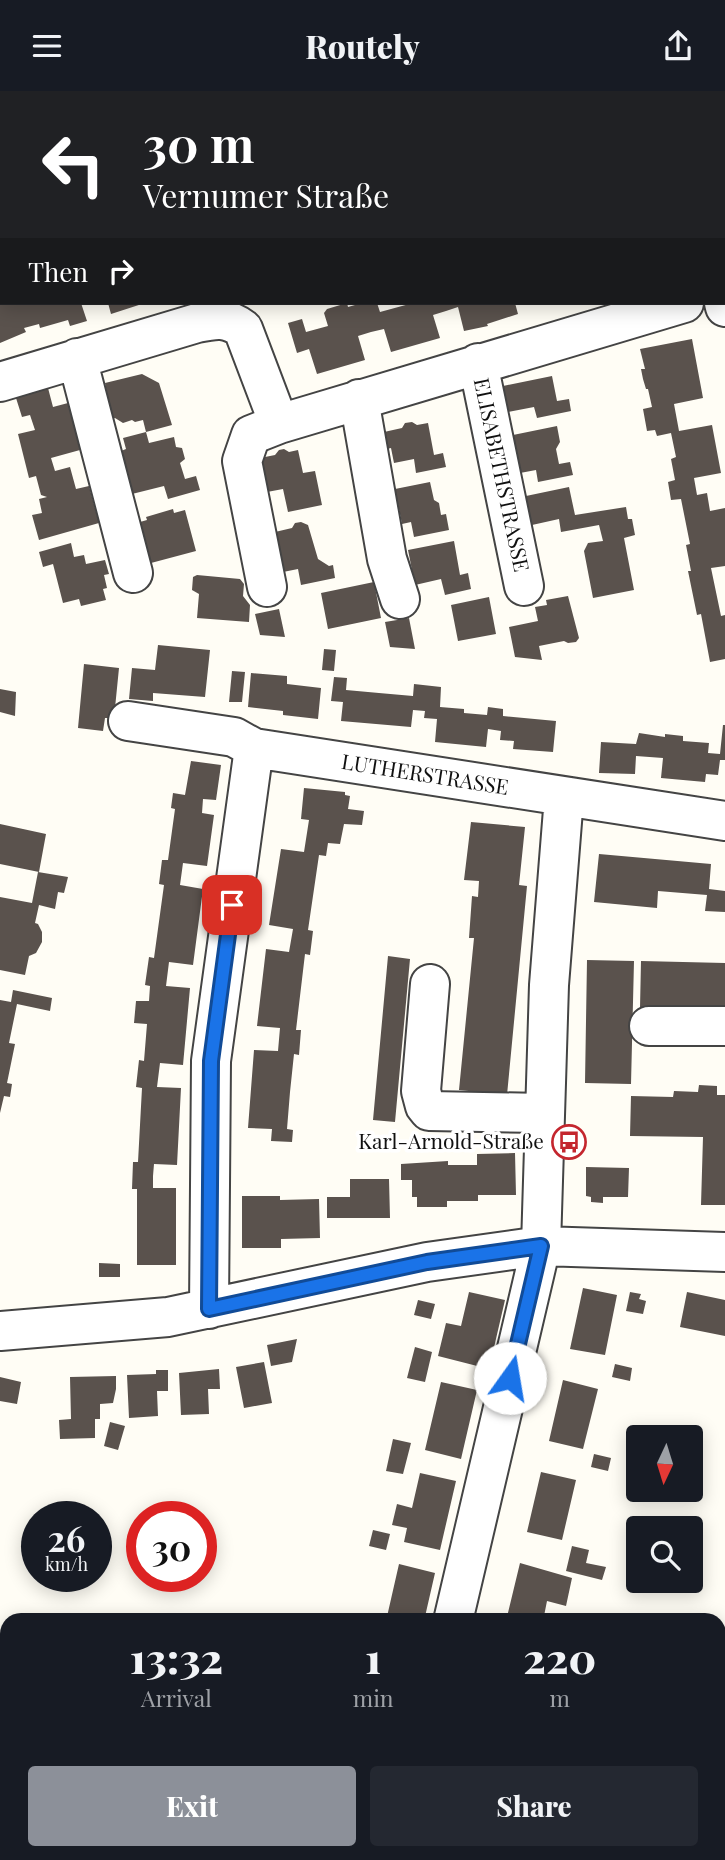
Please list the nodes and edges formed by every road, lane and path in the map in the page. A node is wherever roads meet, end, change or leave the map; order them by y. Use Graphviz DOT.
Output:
graph roads {
  1 [pos="677,305"];
  2 [pos="236,311"];
  3 [pos="77,358"];
  4 [pos="478,363"];
  5 [pos="0,382"];
  6 [pos="359,400"];
  7 [pos="279,423"];
  8 [pos="133,573"];
  9 [pos="524,586"];
  10 [pos="267,587"];
  11 [pos="400,599"];
  12 [pos="128,722"];
  13 [pos="254,748"];
  14 [pos="564,797"];
  15 [pos="725,821"];
  16 [pos="430,984"];
  17 [pos="649,1025"];
  18 [pos="725,1026"];
  19 [pos="544,1114"];
  20 [pos="541,1246"];
  21 [pos="725,1252"];
  22 [pos="209,1309"];
  23 [pos="0,1331"];
  24 [pos="455,1613"];
  1 -- 4 [label="street, ELISABETHSTRASSE"];
  2 -- 3 [label="street"];
  2 -- 7 [label="street"];
  3 -- 5 [label="street"];
  3 -- 8 [label="street"];
  4 -- 6 [label="street, ELISABETHSTRASSE"];
  4 -- 9 [label="street, ELISABETHSTRASSE"];
  6 -- 7 [label="street, ELISABETHSTRASSE"];
  6 -- 11 [label="street"];
  7 -- 10 [label="street, ELISABETHSTRASSE"];
  12 -- 13 [label="street, LUTHERSTRASSE"];
  13 -- 14 [label="street, LUTHERSTRASSE"];
  13 -- 22 [label="street"];
  14 -- 15 [label="street, LUTHERSTRASSE"];
  14 -- 19 [label="street"];
  16 -- 19 [label="street"];
  17 -- 18 [label="street"];
  19 -- 20 [label="street"];
  20 -- 21 [label="street"];
  20 -- 22 [label="street"];
  20 -- 24 [label="street"];
  22 -- 23 [label="street"];
}
